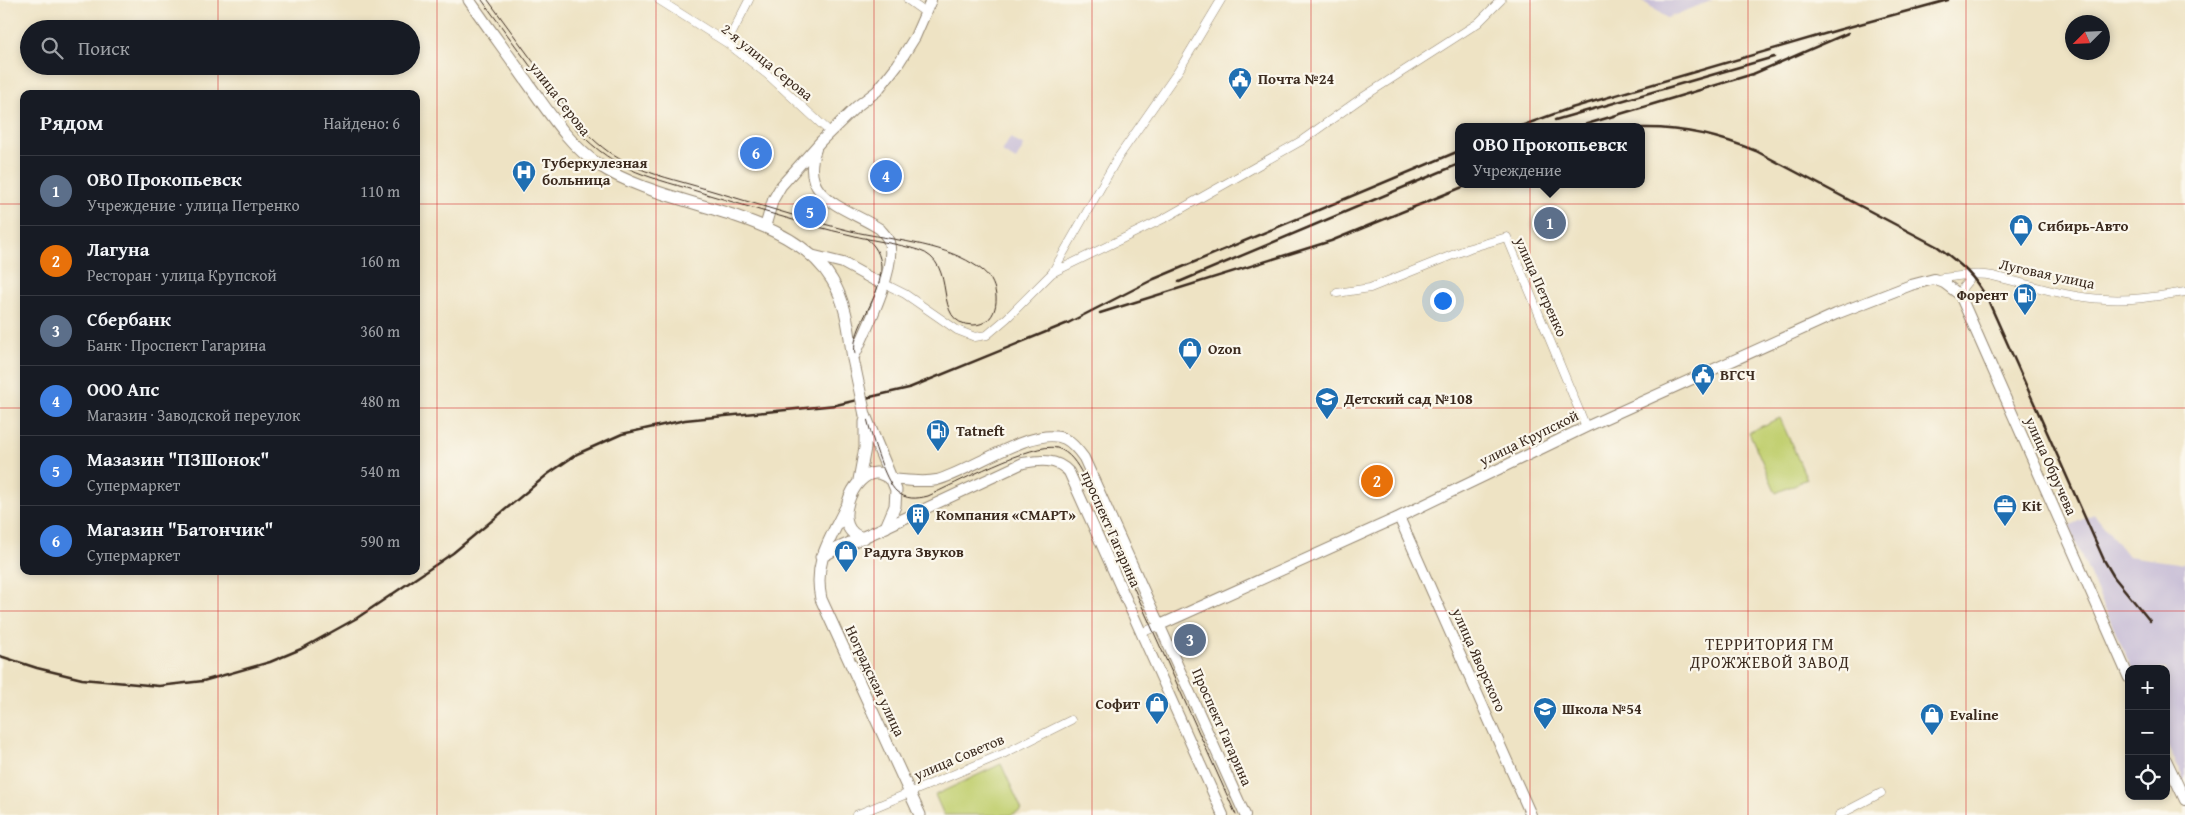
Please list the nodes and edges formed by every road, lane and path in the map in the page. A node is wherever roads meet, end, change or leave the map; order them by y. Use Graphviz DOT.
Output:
graph roads {
  1 [pos="469,0"];
  2 [pos="659,0"];
  3 [pos="749,0"];
  4 [pos="908,0"];
  5 [pos="931,0"];
  6 [pos="1221,0"];
  7 [pos="1501,0"];
  8 [pos="926,13"];
  9 [pos="727,43"];
  10 [pos="830,132"];
  11 [pos="818,144"];
  12 [pos="765,227"];
  13 [pos="811,255"];
  14 [pos="1052,273"];
  15 [pos="1972,275"];
  16 [pos="1934,279"];
  17 [pos="884,284"];
  18 [pos="2185,292"];
  19 [pos="1337,293"];
  20 [pos="1960,295"];
  21 [pos="853,359"];
  22 [pos="865,415"];
  23 [pos="1586,428"];
  24 [pos="891,479"];
  25 [pos="859,480"];
  26 [pos="846,507"];
  27 [pos="1399,517"];
  28 [pos="886,528"];
  29 [pos="864,538"];
  30 [pos="821,557"];
  31 [pos="1160,625"];
  32 [pos="1142,633"];
  33 [pos="2125,669"];
  34 [pos="1071,720"];
  35 [pos="2170,768"];
  36 [pos="909,792"];
  37 [pos="1881,793"];
  38 [pos="2185,800"];
  39 [pos="856,815"];
  40 [pos="920,815"];
  41 [pos="1223,815"];
  42 [pos="1245,815"];
  43 [pos="1531,815"];
  44 [pos="1839,815"];
  1 -- 12 [label="main road, улица Серова"];
  2 -- 9 [label="street, 2-я улица Серова"];
  3 -- 9 [label="street"];
  4 -- 8 [label="street"];
  5 -- 8 [label="main road"];
  6 -- 14 [label="street"];
  7 -- 14 [label="street"];
  8 -- 10 [label="main road"];
  9 -- 10 [label="street, 2-я улица Серова"];
  10 -- 11 [label="main road"];
  11 -- 12 [label="main road"];
  11 -- 17 [label="main road"];
  12 -- 13 [label="main road, улица Серова"];
  13 -- 17 [label="main road"];
  13 -- 21 [label="main road, улица Серова"];
  14 -- 17 [label="street"];
  15 -- 16 [label="street, Луговая улица"];
  15 -- 18 [label="street, Луговая улица"];
  15 -- 20 [label="street"];
  16 -- 20 [label="main road"];
  16 -- 23 [label="main road, улица Крупской"];
  17 -- 21 [label="main road"];
  19 -- 23 [label="street, улица Петренко"];
  20 -- 33 [label="main road, улица Обручева"];
  21 -- 22 [label="main road, улица Серова, bridge"];
  22 -- 24 [label="main road"];
  22 -- 25 [label="main road"];
  23 -- 27 [label="main road, улица Крупской"];
  24 -- 25 [label="main road"];
  24 -- 28 [label="main road"];
  24 -- 31 [label="main road, проспект Гагарина"];
  25 -- 26 [label="main road"];
  26 -- 29 [label="main road"];
  26 -- 30 [label="main road, Ноградская улица"];
  27 -- 31 [label="main road, улица Крупской"];
  27 -- 43 [label="main road, улица Яворского"];
  28 -- 29 [label="main road"];
  28 -- 32 [label="main road, проспект Гагарина"];
  29 -- 30 [label="main road"];
  30 -- 36 [label="main road, Ноградская улица"];
  31 -- 32 [label="street, улица Крупской"];
  31 -- 42 [label="main road, Проспект Гагарина"];
  32 -- 41 [label="main road, проспект Гагарина"];
  34 -- 36 [label="street, улица Советов"];
  35 -- 38 [label="main road"];
  36 -- 39 [label="street, улица Советов"];
  36 -- 40 [label="main road, Ноградская улица"];
  37 -- 44 [label="street"];
}
